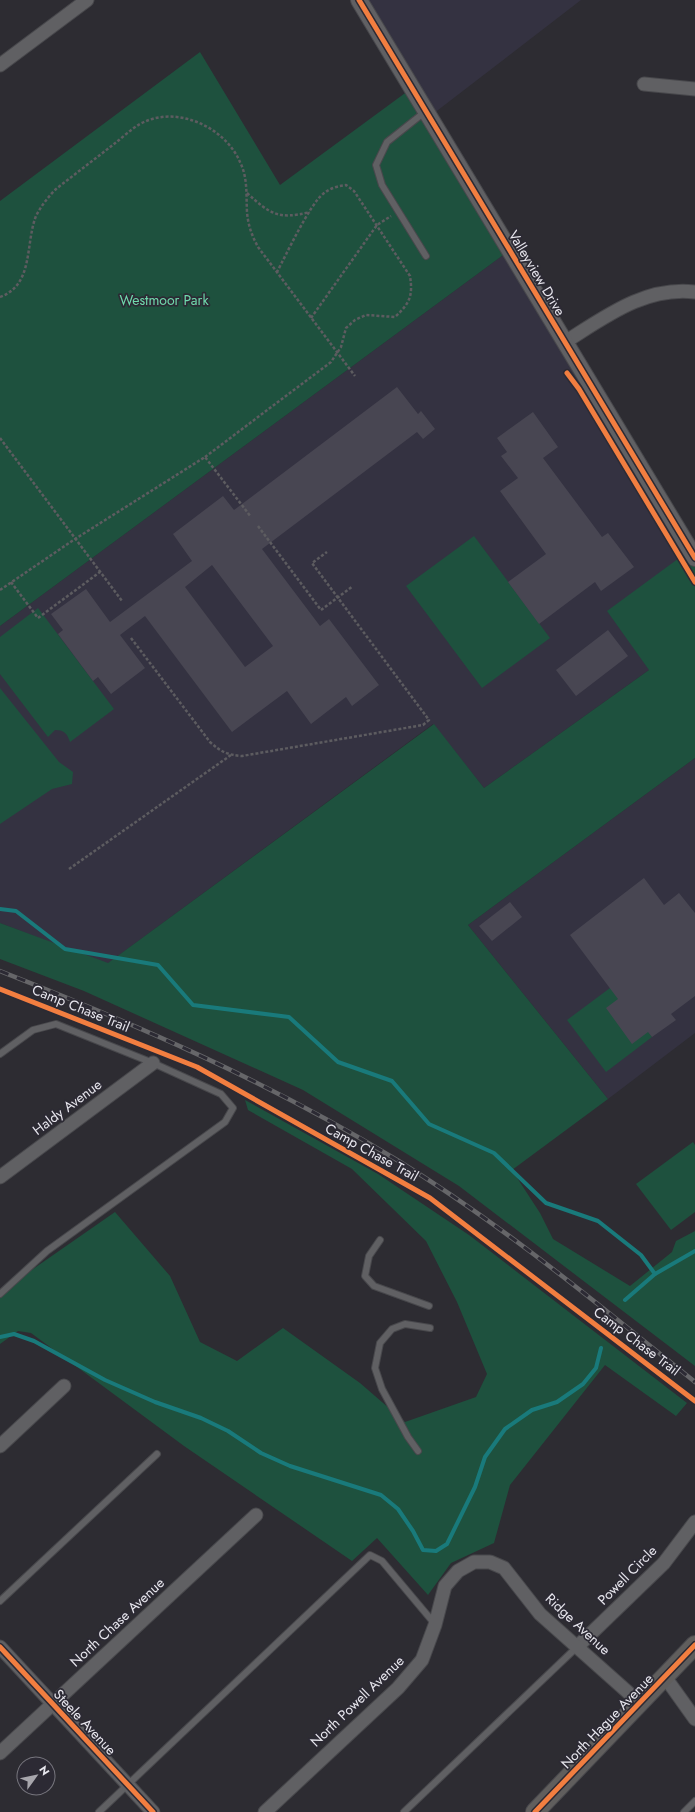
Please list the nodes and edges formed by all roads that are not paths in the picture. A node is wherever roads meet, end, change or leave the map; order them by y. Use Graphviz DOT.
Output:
graph roads {
  1 [pos="87,0"];
  2 [pos="359,0"];
  3 [pos="0,65"];
  4 [pos="644,84"];
  5 [pos="695,89"];
  6 [pos="426,111"];
  7 [pos="426,256"];
  8 [pos="695,292"];
  9 [pos="565,342"];
  10 [pos="695,558"];
  11 [pos="0,1054"];
  12 [pos="153,1063"];
  13 [pos="0,1177"];
  14 [pos="380,1240"];
  15 [pos="0,1294"];
  16 [pos="429,1306"];
  17 [pos="430,1328"];
  18 [pos="64,1386"];
  19 [pos="0,1446"];
  20 [pos="418,1451"];
  21 [pos="157,1454"];
  22 [pos="256,1515"];
  23 [pos="695,1522"];
  24 [pos="474,1562"];
  25 [pos="0,1601"];
  26 [pos="435,1625"];
  27 [pos="695,1645"];
  28 [pos="577,1647"];
  29 [pos="0,1648"];
  30 [pos="665,1677"];
  31 [pos="640,1703"];
  32 [pos="53,1704"];
  33 [pos="695,1718"];
  34 [pos="0,1753"];
  35 [pos="127,1785"];
  36 [pos="695,1800"];
  37 [pos="99,1812"];
  38 [pos="153,1812"];
  39 [pos="265,1812"];
  40 [pos="404,1812"];
  41 [pos="535,1812"];
  42 [pos="684,1812"];
  1 -- 3 [label="street"];
  2 -- 6 [label="street, Valleyview Drive"];
  4 -- 5 [label="street"];
  6 -- 7 [label="lane"];
  6 -- 9 [label="street, Valleyview Drive"];
  8 -- 9 [label="street"];
  9 -- 10 [label="street, Valleyview Drive"];
  11 -- 12 [label="lane"];
  12 -- 13 [label="street, Haldy Avenue"];
  12 -- 15 [label="lane"];
  14 -- 16 [label="lane"];
  17 -- 20 [label="lane"];
  18 -- 19 [label="street"];
  21 -- 25 [label="lane"];
  22 -- 32 [label="street, North Chase Avenue"];
  23 -- 28 [label="street, Powell Circle"];
  24 -- 26 [label="street, North Powell Avenue"];
  24 -- 28 [label="street, Ridge Avenue"];
  26 -- 35 [label="lane"];
  26 -- 39 [label="street, North Powell Avenue"];
  27 -- 30 [label="main road, North Hague Avenue"];
  28 -- 31 [label="street, Ridge Avenue"];
  28 -- 40 [label="lane"];
  29 -- 32 [label="street, Steele Avenue"];
  30 -- 31 [label="main road, North Hague Avenue"];
  30 -- 33 [label="street"];
  31 -- 41 [label="main road, North Hague Avenue"];
  32 -- 34 [label="street, North Chase Avenue"];
  32 -- 35 [label="street, Steele Avenue"];
  35 -- 37 [label="lane"];
  35 -- 38 [label="street, Steele Avenue"];
  36 -- 42 [label="lane"];
}
